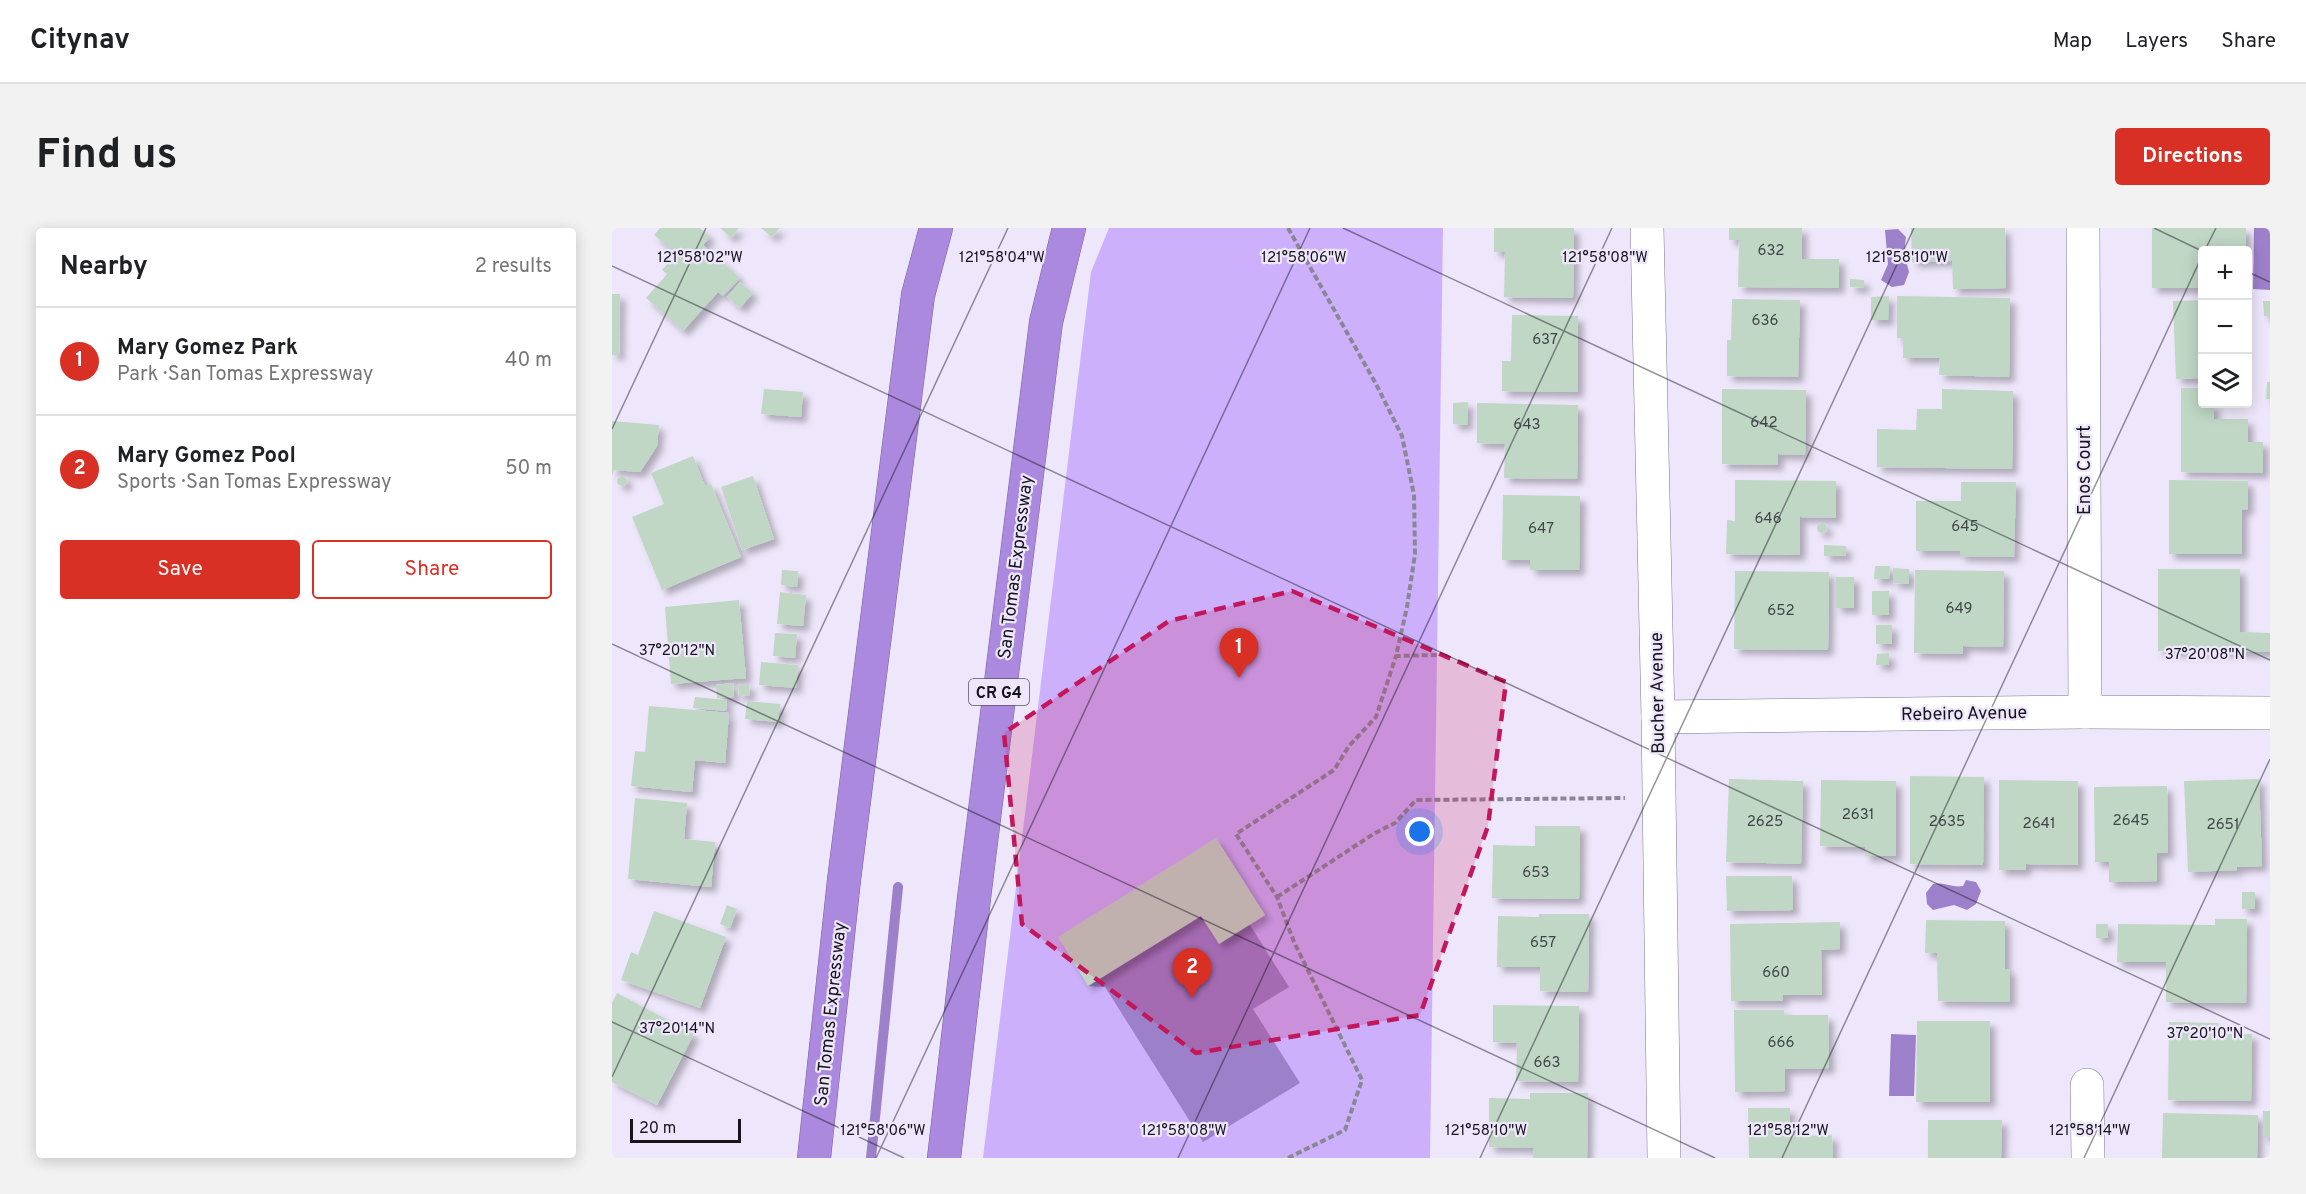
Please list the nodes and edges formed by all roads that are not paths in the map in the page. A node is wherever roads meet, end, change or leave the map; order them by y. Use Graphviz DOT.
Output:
graph roads {
  1 [pos="929,228"];
  2 [pos="936,228"];
  3 [pos="1069,228"];
  4 [pos="1647,228"];
  5 [pos="2083,228"];
  6 [pos="918,295"];
  7 [pos="2085,712"];
  8 [pos="2270,713"];
  9 [pos="1658,717"];
  10 [pos="2087,1085"];
  11 [pos="814,1158"];
  12 [pos="944,1158"];
  13 [pos="1664,1158"];
  14 [pos="2088,1158"];
  1 -- 6 [label="highway"];
  2 -- 6 [label="highway, San Tomas Expressway"];
  3 -- 12 [label="highway, San Tomas Expressway / CR G4"];
  4 -- 9 [label="street, Bucher Avenue"];
  5 -- 7 [label="street, Enos Court"];
  6 -- 11 [label="highway, San Tomas Expressway"];
  7 -- 8 [label="street, Rebeiro Avenue"];
  7 -- 9 [label="street, Rebeiro Avenue"];
  9 -- 13 [label="street, Bucher Avenue"];
  10 -- 14 [label="street"];
}
